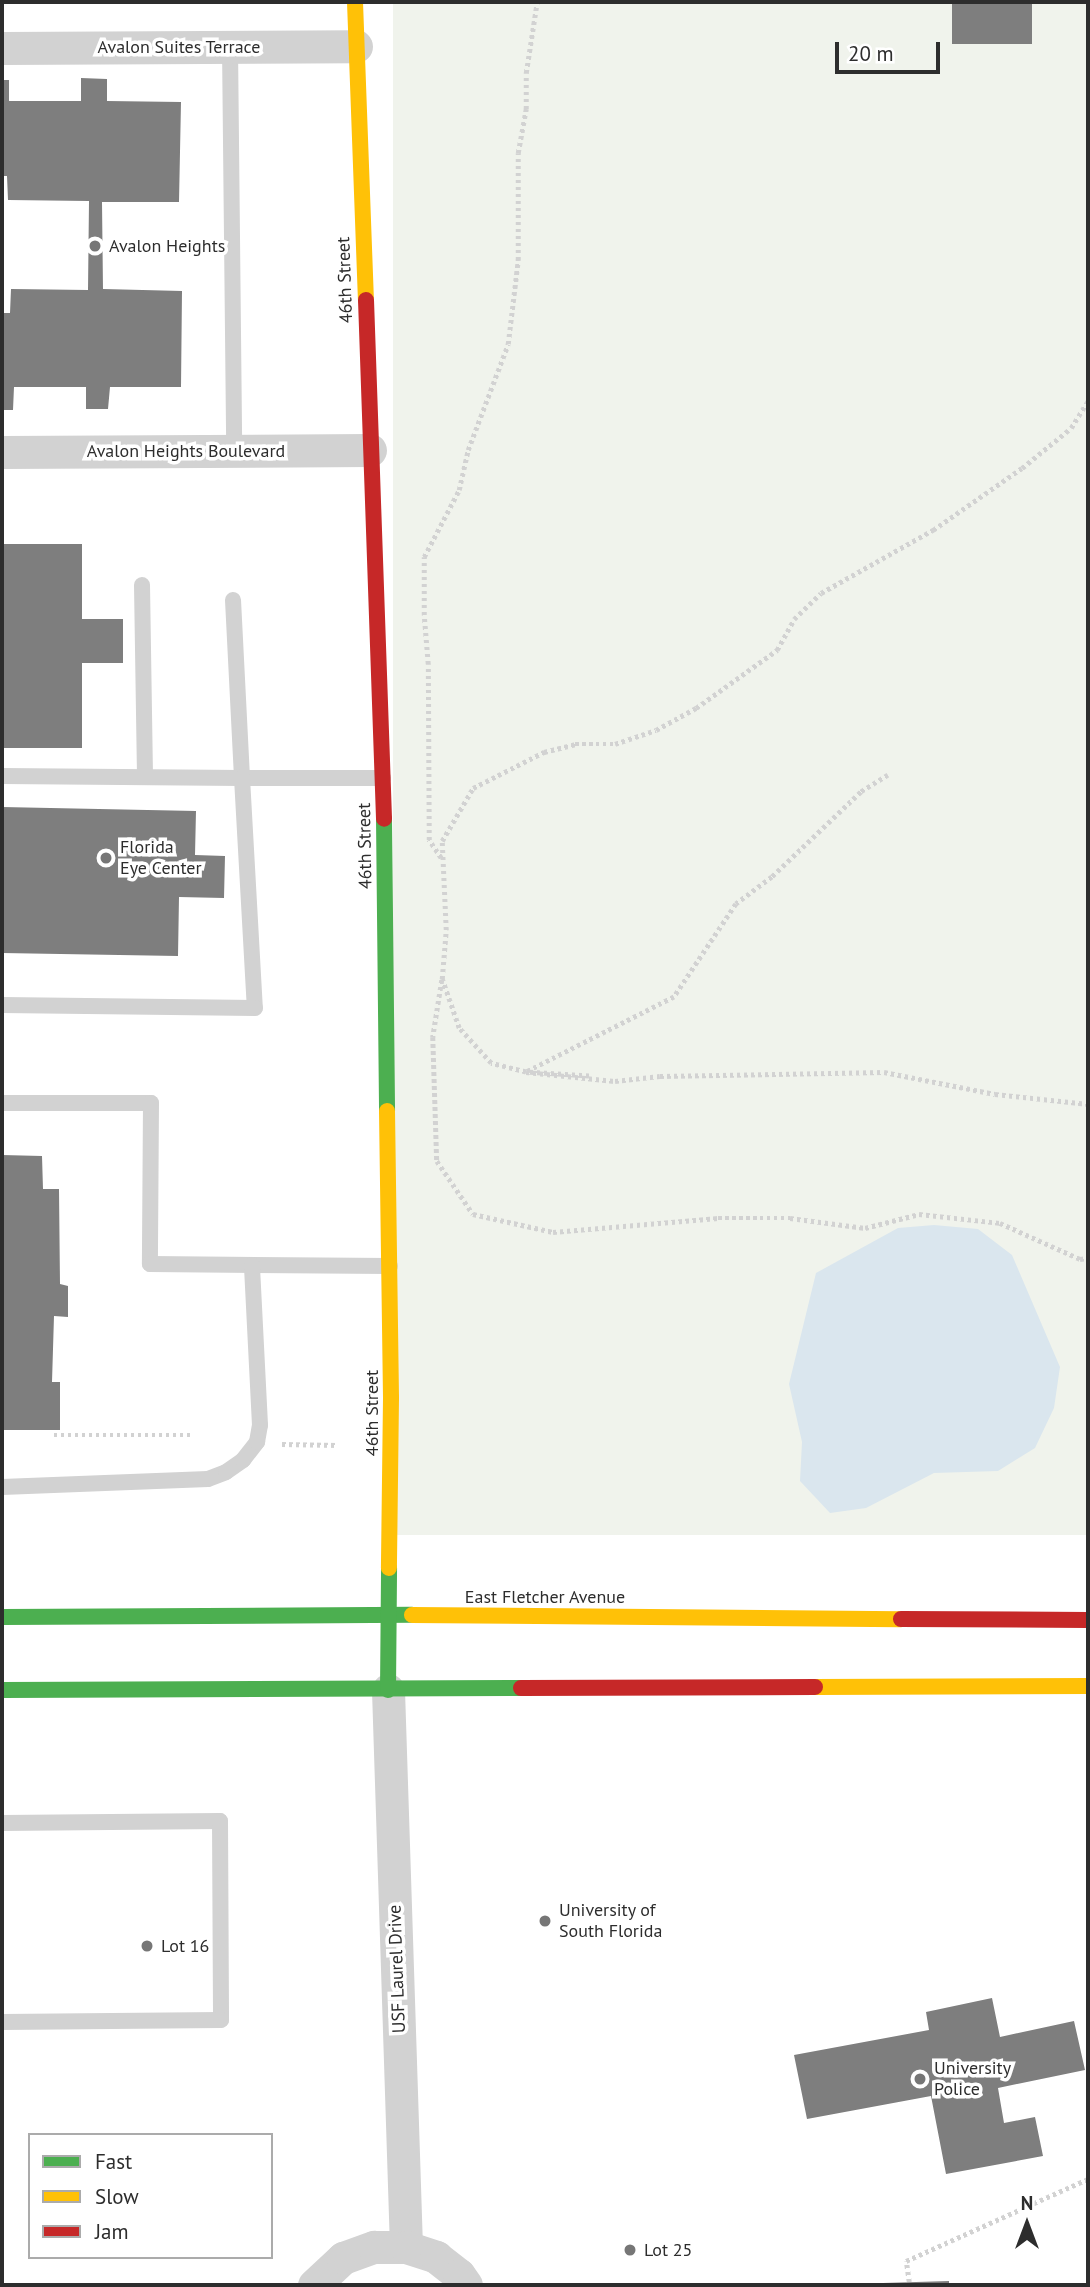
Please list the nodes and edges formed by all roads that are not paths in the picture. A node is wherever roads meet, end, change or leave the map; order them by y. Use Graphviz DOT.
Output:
graph roads {
  1 [pos="355,2"];
  2 [pos="230,46"];
  3 [pos="356,46"];
  4 [pos="2,48"];
  5 [pos="234,450"];
  6 [pos="370,450"];
  7 [pos="2,452"];
  8 [pos="142,585"];
  9 [pos="233,600"];
  10 [pos="2,776"];
  11 [pos="145,777"];
  12 [pos="242,778"];
  13 [pos="383,778"];
  14 [pos="2,1005"];
  15 [pos="2,1103"];
  16 [pos="252,1265"];
  17 [pos="390,1266"];
  18 [pos="2,1487"];
  19 [pos="389,1615"];
  20 [pos="2,1617"];
  21 [pos="1088,1620"];
  22 [pos="1088,1686"];
  23 [pos="2,1690"];
  24 [pos="388,1690"];
  25 [pos="2,1823"];
  26 [pos="2,2022"];
  27 [pos="406,2247"];
  28 [pos="314,2285"];
  29 [pos="466,2285"];
  1 -- 3 [label="main road, 46th Street"];
  2 -- 3 [label="street, Avalon Suites Terrace"];
  2 -- 4 [label="street, Avalon Suites Terrace"];
  2 -- 5 [label="lane"];
  3 -- 6 [label="main road, 46th Street"];
  5 -- 6 [label="street, Avalon Heights Boulevard"];
  5 -- 7 [label="street, Avalon Heights Boulevard"];
  6 -- 13 [label="main road, 46th Street"];
  8 -- 11 [label="lane"];
  9 -- 12 [label="lane"];
  10 -- 11 [label="lane"];
  11 -- 12 [label="lane"];
  12 -- 13 [label="lane"];
  12 -- 14 [label="lane"];
  13 -- 17 [label="main road, 46th Street"];
  15 -- 16 [label="lane"];
  16 -- 17 [label="lane"];
  16 -- 18 [label="lane"];
  17 -- 19 [label="main road, 46th Street"];
  19 -- 20 [label="main road, East Fletcher Avenue"];
  19 -- 21 [label="main road, East Fletcher Avenue"];
  19 -- 24 [label="main road, 46th Street"];
  22 -- 24 [label="main road"];
  23 -- 24 [label="main road"];
  24 -- 27 [label="street, USF Laurel Drive"];
  25 -- 26 [label="lane"];
  27 -- 28 [label="street"];
  27 -- 29 [label="street"];
}
